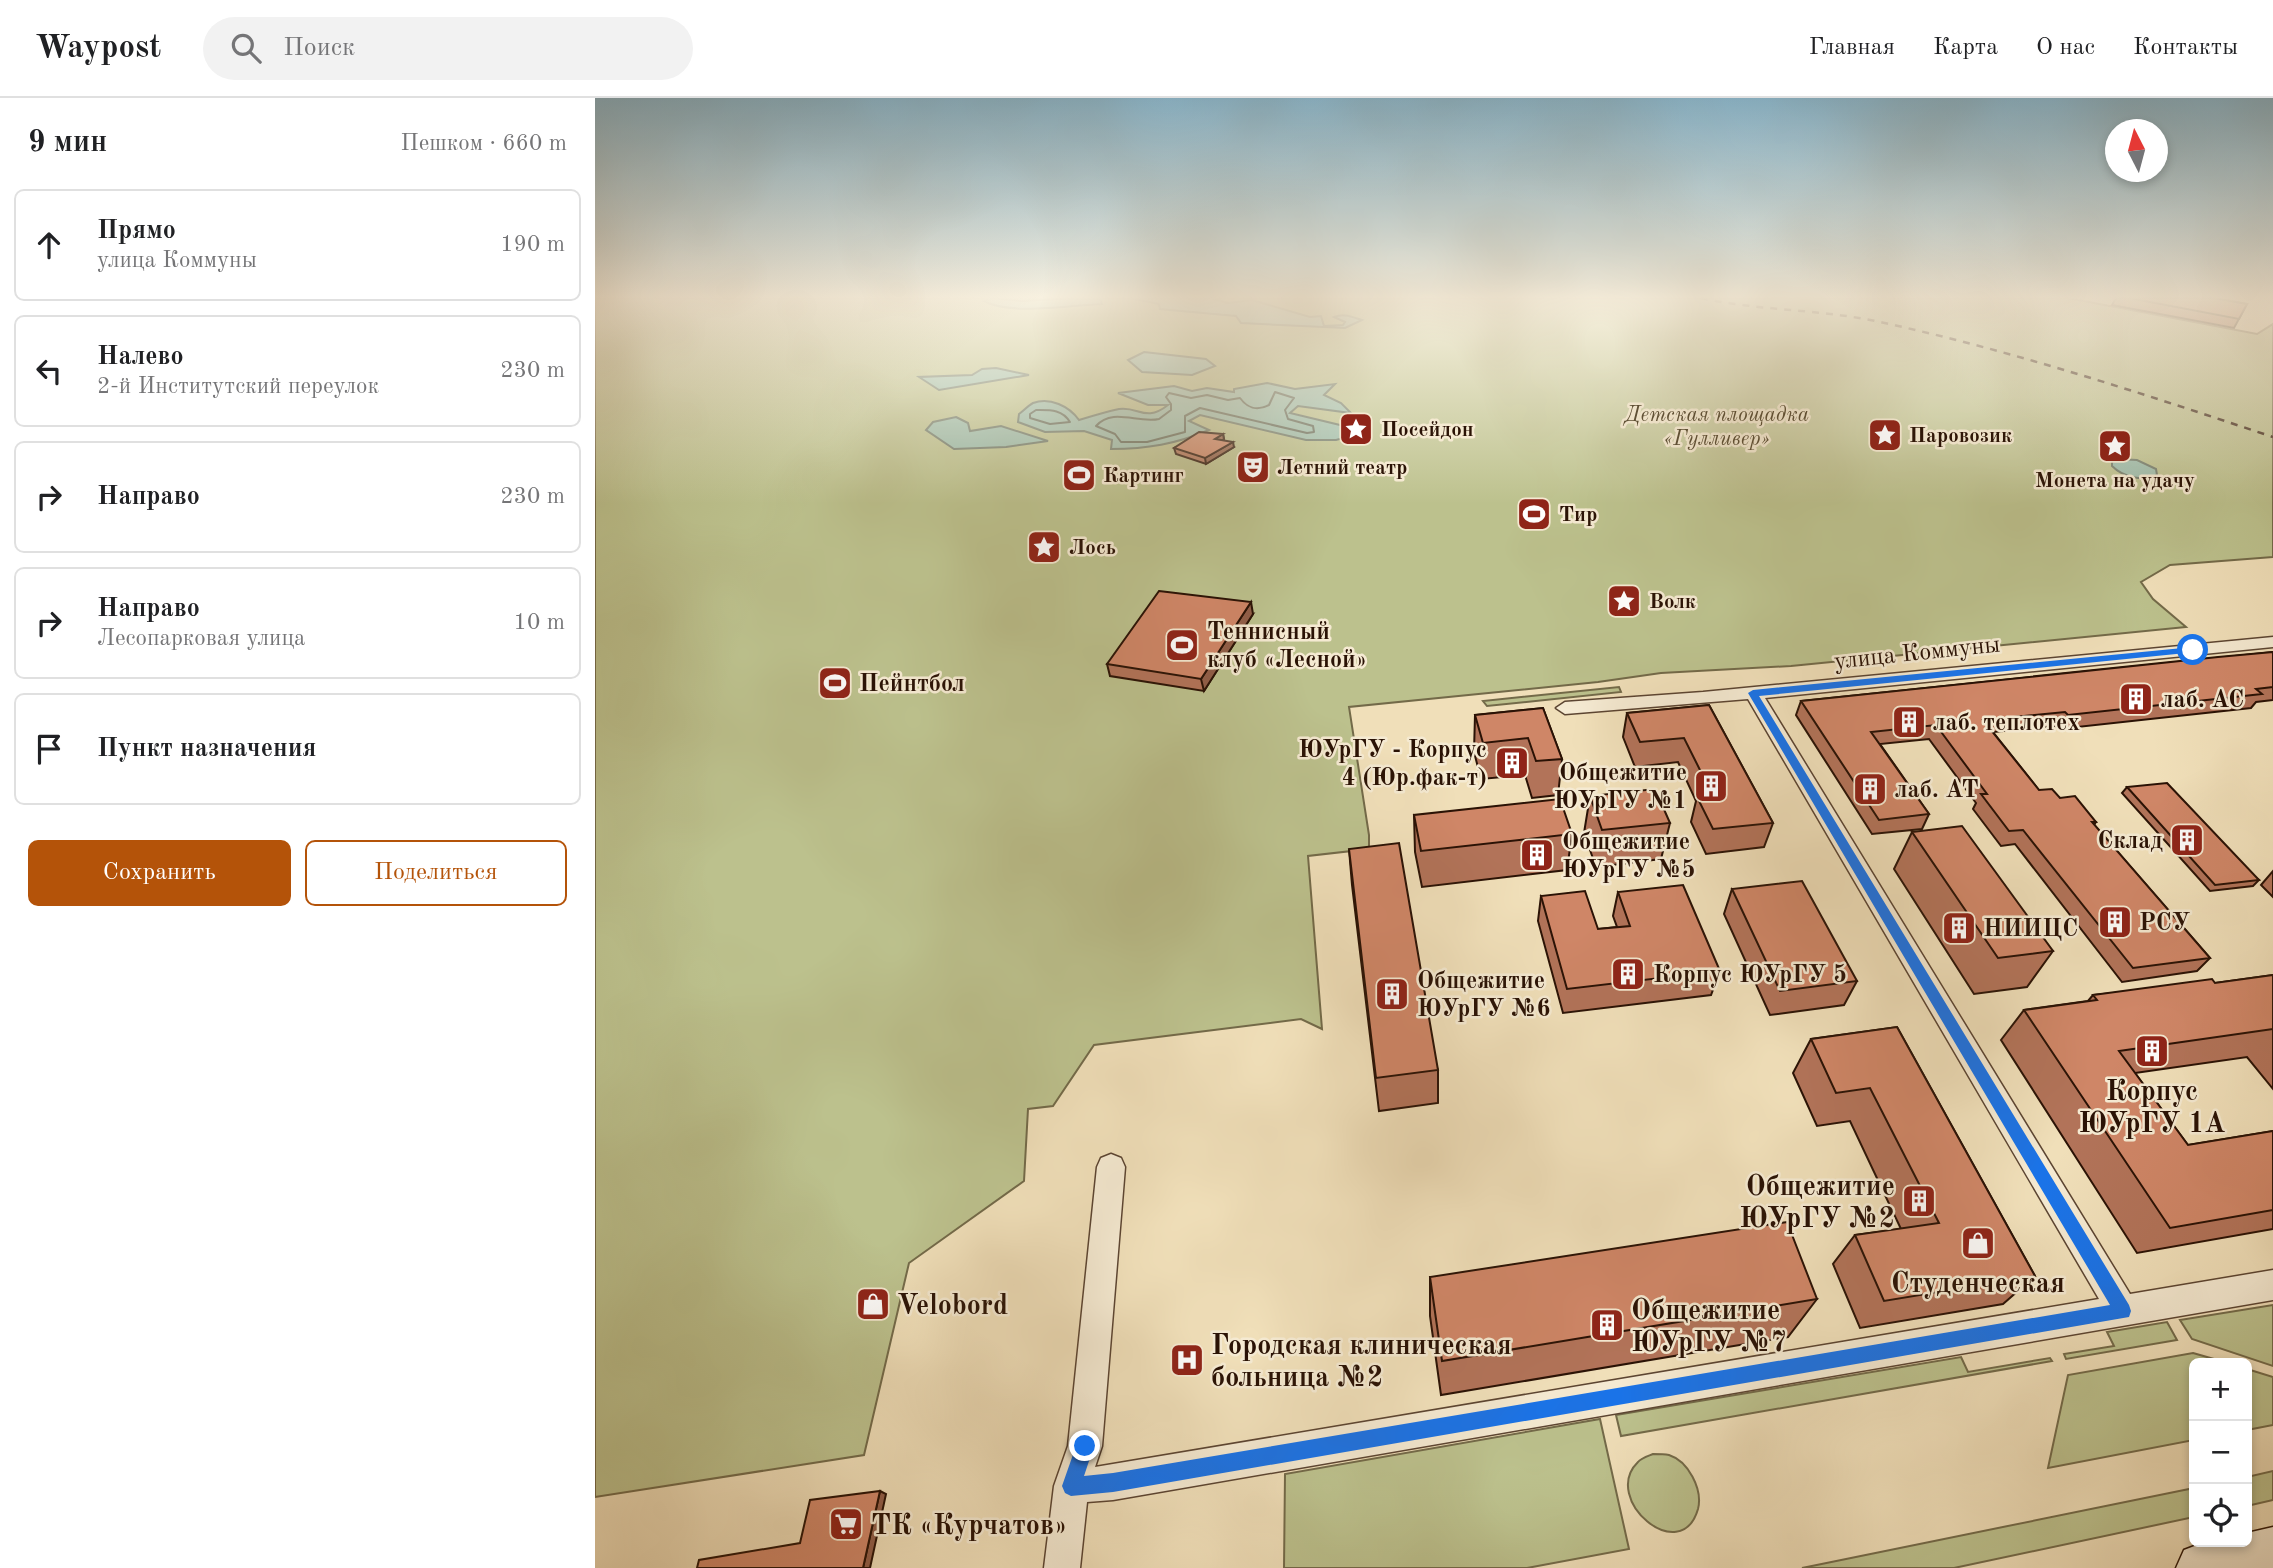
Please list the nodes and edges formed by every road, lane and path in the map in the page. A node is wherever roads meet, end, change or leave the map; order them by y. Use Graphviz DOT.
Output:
graph roads {
  1 [pos="2273,642"];
  2 [pos="1753,693"];
  3 [pos="1565,708"];
  4 [pos="1111,1167"];
  5 [pos="2273,1285"];
  6 [pos="2123,1311"];
  7 [pos="1071,1486"];
  8 [pos="2273,1552"];
  9 [pos="1062,1568"];
  10 [pos="2202,1568"];
  1 -- 2 [label="street, улица Коммуны"];
  2 -- 3 [label="street, улица Коммуны"];
  2 -- 6 [label="street"];
  4 -- 7 [label="street"];
  5 -- 6 [label="street"];
  6 -- 7 [label="street"];
  7 -- 9 [label="street"];
  8 -- 10 [label="main road"];
}
